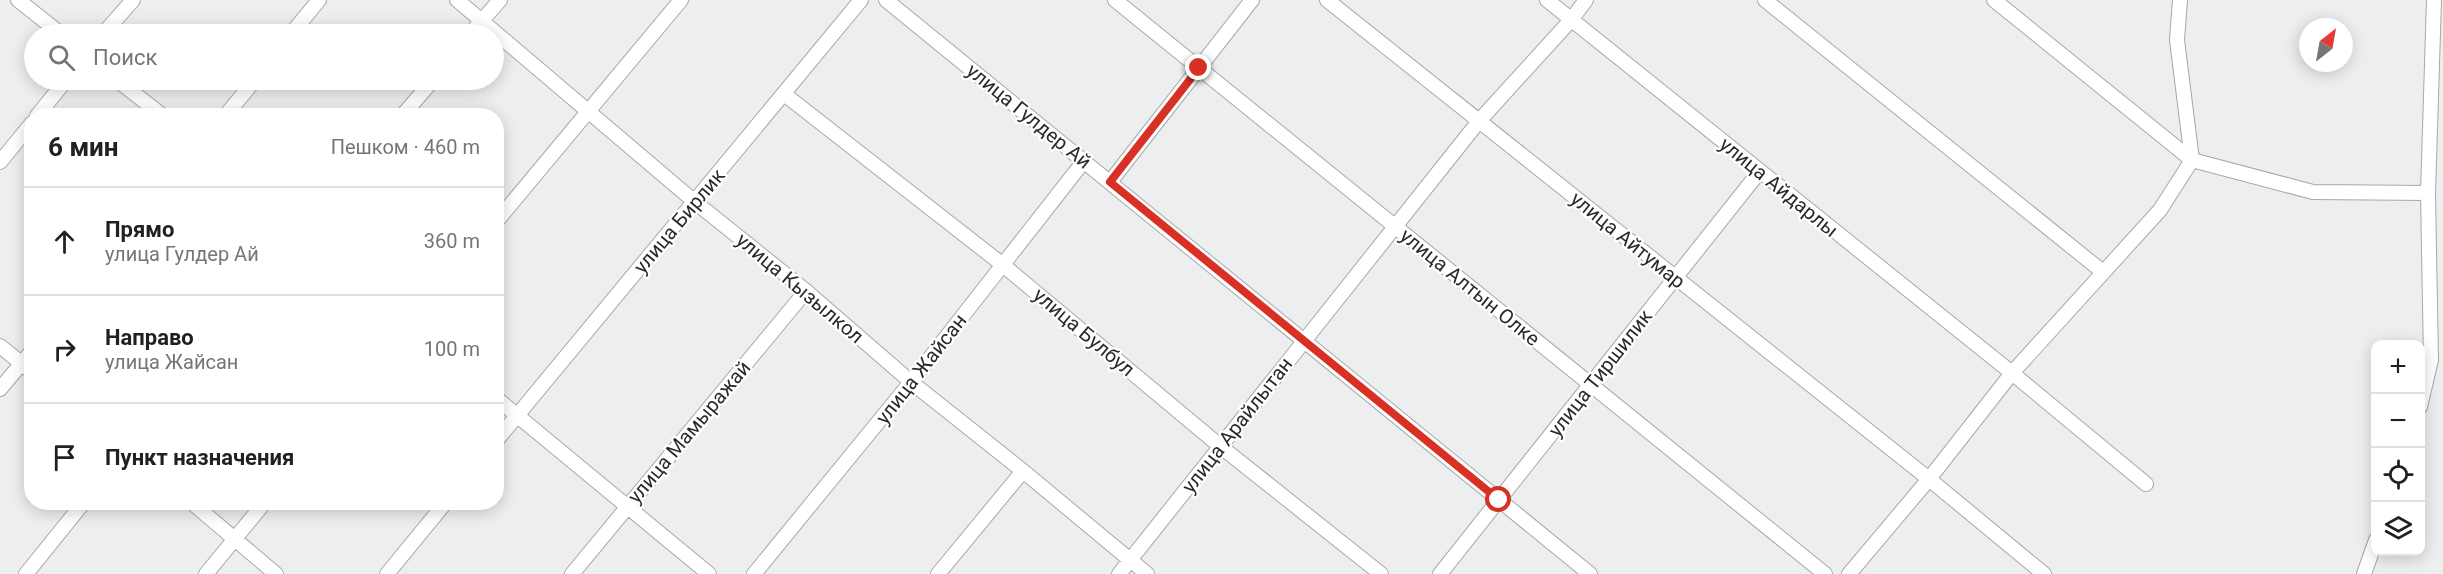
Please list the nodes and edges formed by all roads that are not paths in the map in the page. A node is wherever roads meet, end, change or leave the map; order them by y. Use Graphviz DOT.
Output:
graph roads {
  1 [pos="18,0"];
  2 [pos="133,0"];
  3 [pos="319,0"];
  4 [pos="456,0"];
  5 [pos="500,0"];
  6 [pos="681,0"];
  7 [pos="861,0"];
  8 [pos="886,0"];
  9 [pos="1115,0"];
  10 [pos="1252,0"];
  11 [pos="1327,0"];
  12 [pos="1547,0"];
  13 [pos="1586,0"];
  14 [pos="1765,0"];
  15 [pos="1994,0"];
  16 [pos="2180,0"];
  17 [pos="2434,0"];
  18 [pos="1571,20"];
  19 [pos="482,21"];
  20 [pos="48,24"];
  21 [pos="112,24"];
  22 [pos="299,24"];
  23 [pos="479,24"];
  24 [pos="486,24"];
  25 [pos="504,40"];
  26 [pos="1199,68"];
  27 [pos="58,90"];
  28 [pos="130,90"];
  29 [pos="247,90"];
  30 [pos="424,90"];
  31 [pos="784,94"];
  32 [pos="43,108"];
  33 [pos="153,108"];
  34 [pos="232,108"];
  35 [pos="409,108"];
  36 [pos="588,111"];
  37 [pos="1479,121"];
  38 [pos="24,133"];
  39 [pos="2192,160"];
  40 [pos="1084,161"];
  41 [pos="0,162"];
  42 [pos="1760,171"];
  43 [pos="1110,182"];
  44 [pos="2428,193"];
  45 [pos="694,202"];
  46 [pos="504,212"];
  47 [pos="1395,226"];
  48 [pos="2436,231"];
  49 [pos="1003,265"];
  50 [pos="2103,272"];
  51 [pos="1676,278"];
  52 [pos="806,291"];
  53 [pos="1303,340"];
  54 [pos="0,346"];
  55 [pos="24,366"];
  56 [pos="24,370"];
  57 [pos="2012,373"];
  58 [pos="911,382"];
  59 [pos="1591,384"];
  60 [pos="0,389"];
  61 [pos="2424,394"];
  62 [pos="504,405"];
  63 [pos="518,416"];
  64 [pos="504,432"];
  65 [pos="1220,446"];
  66 [pos="1023,471"];
  67 [pos="1929,479"];
  68 [pos="2146,484"];
  69 [pos="1499,500"];
  70 [pos="627,506"];
  71 [pos="78,510"];
  72 [pos="200,510"];
  73 [pos="259,510"];
  74 [pos="439,510"];
  75 [pos="235,539"];
  76 [pos="2371,554"];
  77 [pos="1130,561"];
  78 [pos="26,574"];
  79 [pos="206,574"];
  80 [pos="276,574"];
  81 [pos="387,574"];
  82 [pos="572,574"];
  83 [pos="709,574"];
  84 [pos="754,574"];
  85 [pos="938,574"];
  86 [pos="1119,574"];
  87 [pos="1146,574"];
  88 [pos="1381,574"];
  89 [pos="1440,574"];
  90 [pos="1590,574"];
  91 [pos="1825,574"];
  92 [pos="1849,574"];
  93 [pos="2044,574"];
  94 [pos="2364,574"];
  1 -- 20 [label="street"];
  2 -- 21 [label="street"];
  3 -- 22 [label="street"];
  4 -- 19 [label="street, улица Кызылкол"];
  5 -- 19 [label="street"];
  6 -- 36 [label="street"];
  7 -- 31 [label="street, улица Бирлик"];
  8 -- 40 [label="street, улица Гулдер Ай"];
  9 -- 26 [label="street, улица Алтын Олке"];
  10 -- 26 [label="street"];
  11 -- 37 [label="street, улица Айтумар"];
  12 -- 18 [label="street, улица Айдарлы"];
  13 -- 18 [label="street, улица Арайлытан"];
  14 -- 50 [label="street"];
  15 -- 39 [label="street"];
  16 -- 39 [label="street"];
  17 -- 44 [label="street"];
  18 -- 37 [label="street, улица Арайлытан"];
  18 -- 42 [label="street, улица Айдарлы"];
  19 -- 23 [label="street"];
  19 -- 24 [label="street, улица Кызылкол"];
  25 -- 36 [label="street, улица Кызылкол"];
  26 -- 43 [label="street"];
  26 -- 47 [label="street, улица Алтын Олке"];
  27 -- 32 [label="street"];
  28 -- 33 [label="street"];
  29 -- 34 [label="street"];
  30 -- 35 [label="street"];
  31 -- 45 [label="street, улица Бирлик"];
  31 -- 49 [label="street, улица Булбул"];
  36 -- 45 [label="street, улица Кызылкол"];
  36 -- 46 [label="street"];
  37 -- 47 [label="street, улица Арайлытан"];
  37 -- 51 [label="street, улица Айтумар"];
  38 -- 41 [label="street"];
  39 -- 44 [label="street"];
  39 -- 50 [label="street"];
  40 -- 43 [label="street, улица Гулдер Ай"];
  40 -- 49 [label="street, улица Жайсан"];
  42 -- 51 [label="street, улица Тиршилик"];
  42 -- 57 [label="street, улица Айдарлы"];
  43 -- 53 [label="street, улица Гулдер Ай"];
  44 -- 48 [label="street"];
  45 -- 52 [label="street, улица Кызылкол"];
  45 -- 63 [label="street, улица Бирлик"];
  47 -- 53 [label="street, улица Арайлытан"];
  47 -- 59 [label="street, улица Алтын Олке"];
  48 -- 61 [label="street"];
  49 -- 58 [label="street, улица Жайсан"];
  49 -- 65 [label="street, улица Булбул"];
  50 -- 57 [label="street"];
  51 -- 59 [label="street, улица Тиршилик"];
  51 -- 67 [label="street, улица Айтумар"];
  52 -- 58 [label="street, улица Кызылкол"];
  52 -- 70 [label="street, улица Мамыражай"];
  53 -- 65 [label="street, улица Арайлытан"];
  53 -- 69 [label="street, улица Гулдер Ай"];
  54 -- 55 [label="street"];
  56 -- 60 [label="street"];
  57 -- 67 [label="street"];
  57 -- 68 [label="street, улица Айдарлы"];
  58 -- 66 [label="street, улица Кызылкол"];
  58 -- 84 [label="street, улица Жайсан"];
  59 -- 69 [label="street, улица Тиршилик"];
  59 -- 91 [label="street, улица Алтын Олке"];
  62 -- 63 [label="street"];
  63 -- 64 [label="street, улица Бирлик"];
  63 -- 70 [label="street"];
  65 -- 77 [label="street, улица Арайлытан"];
  65 -- 88 [label="street, улица Булбул"];
  66 -- 77 [label="street, улица Кызылкол"];
  66 -- 85 [label="street"];
  67 -- 92 [label="street"];
  67 -- 93 [label="street, улица Айтумар"];
  69 -- 89 [label="street, улица Тиршилик"];
  69 -- 90 [label="street, улица Гулдер Ай"];
  70 -- 82 [label="street, улица Мамыражай"];
  70 -- 83 [label="street"];
  71 -- 78 [label="street"];
  72 -- 75 [label="street"];
  73 -- 75 [label="street"];
  74 -- 81 [label="street"];
  75 -- 79 [label="street"];
  75 -- 80 [label="street"];
  76 -- 94 [label="street"];
  77 -- 86 [label="street, улица Арайлытан"];
  77 -- 87 [label="street, улица Кызылкол"];
}
